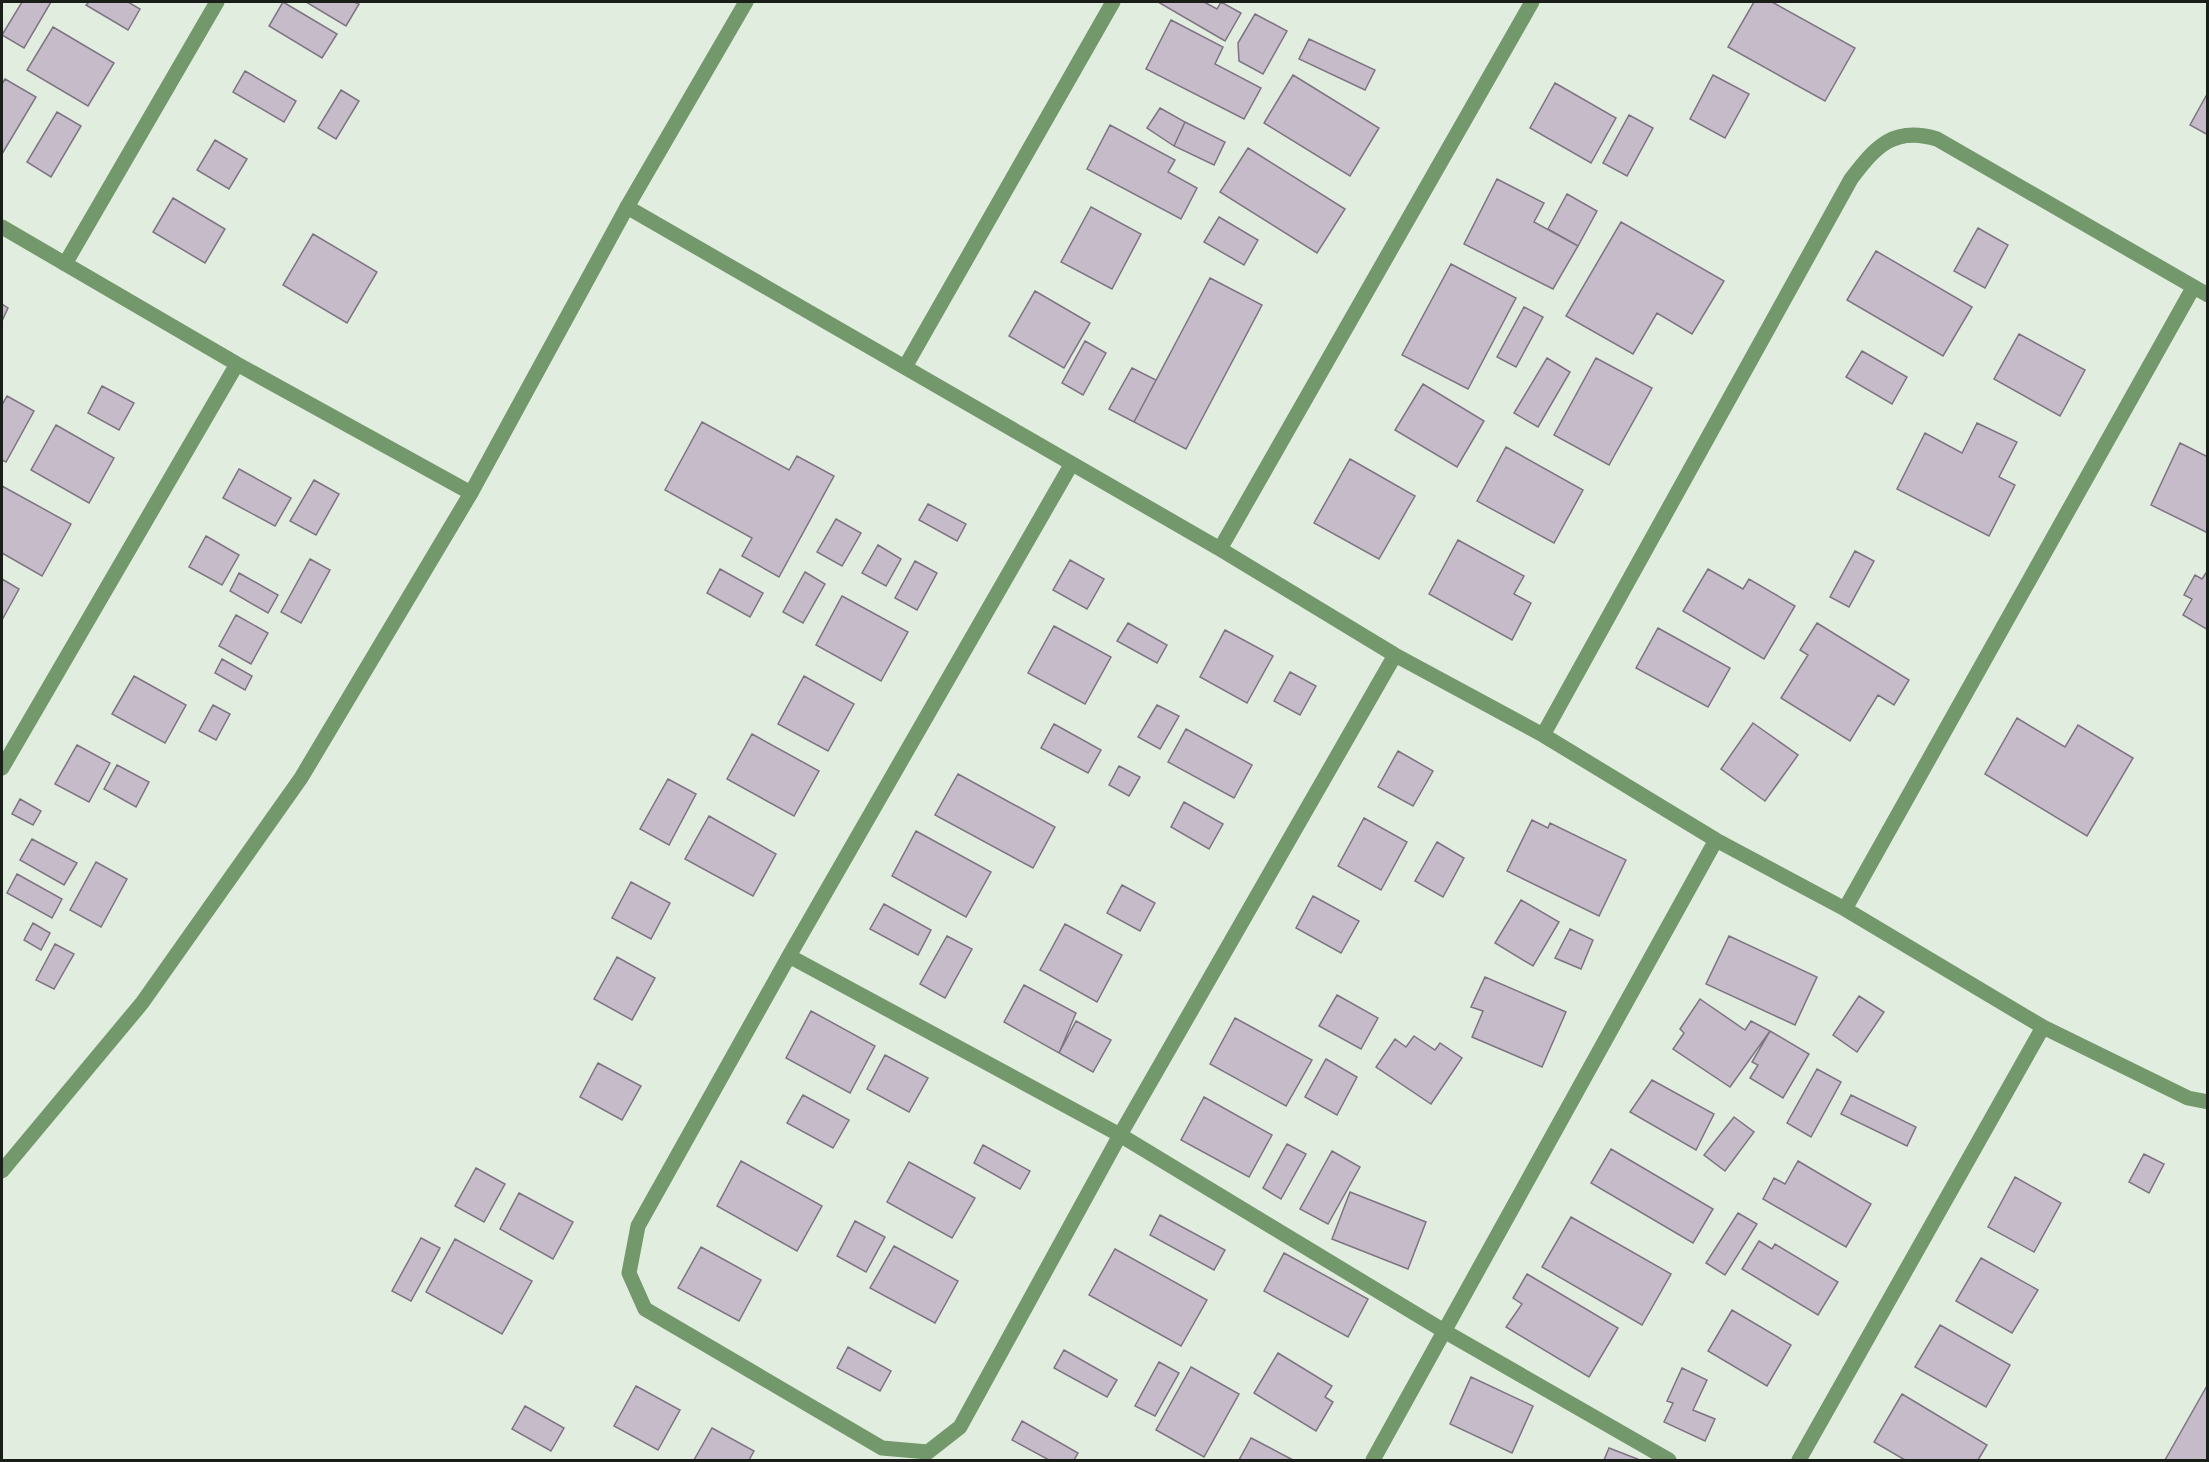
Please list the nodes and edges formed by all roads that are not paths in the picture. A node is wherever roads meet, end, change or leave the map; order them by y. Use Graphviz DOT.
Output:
graph roads {
  1 [pos="217,2"];
  2 [pos="746,2"];
  3 [pos="1113,2"];
  4 [pos="1532,2"];
  5 [pos="627,207"];
  6 [pos="2,227"];
  7 [pos="65,264"];
  8 [pos="2193,288"];
  9 [pos="2208,296"];
  10 [pos="237,364"];
  11 [pos="906,367"];
  12 [pos="1071,465"];
  13 [pos="471,493"];
  14 [pos="1220,549"];
  15 [pos="1395,655"];
  16 [pos="1543,735"];
  17 [pos="2,768"];
  18 [pos="1716,840"];
  19 [pos="1845,909"];
  20 [pos="789,956"];
  21 [pos="2043,1027"];
  22 [pos="2208,1102"];
  23 [pos="1120,1135"];
  24 [pos="2,1171"];
  25 [pos="1444,1331"];
  26 [pos="1372,1461"];
  27 [pos="1669,1461"];
  28 [pos="1799,1461"];
  1 -- 7 [label="street"];
  2 -- 5 [label="street"];
  3 -- 11 [label="street"];
  4 -- 14 [label="street"];
  5 -- 11 [label="street"];
  5 -- 13 [label="street"];
  6 -- 7 [label="street"];
  7 -- 10 [label="street"];
  8 -- 9 [label="street"];
  8 -- 16 [label="street"];
  8 -- 19 [label="street"];
  10 -- 13 [label="street"];
  10 -- 17 [label="street"];
  11 -- 12 [label="street"];
  12 -- 14 [label="street"];
  12 -- 20 [label="street"];
  13 -- 24 [label="street"];
  14 -- 15 [label="street"];
  15 -- 16 [label="street"];
  15 -- 23 [label="street"];
  16 -- 18 [label="street"];
  18 -- 19 [label="street"];
  18 -- 25 [label="street"];
  19 -- 21 [label="street"];
  20 -- 23 [label="street"];
  20 -- 23 [label="street"];
  21 -- 22 [label="street"];
  21 -- 28 [label="street"];
  23 -- 25 [label="street"];
  25 -- 26 [label="street"];
  25 -- 27 [label="street"];
}
